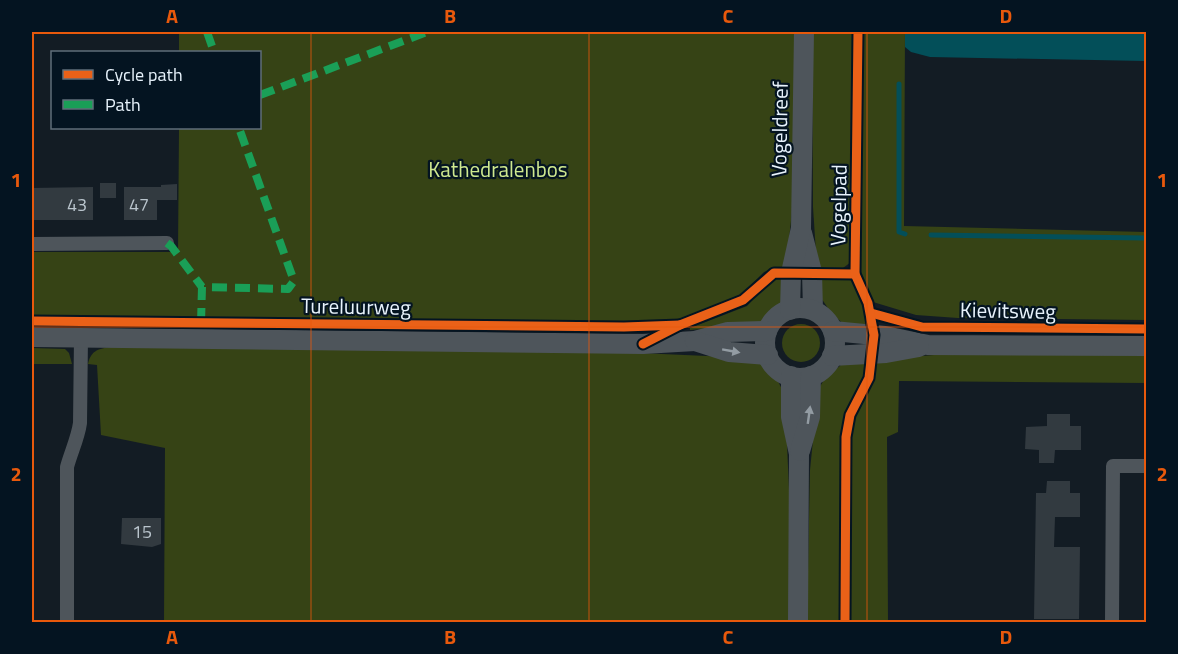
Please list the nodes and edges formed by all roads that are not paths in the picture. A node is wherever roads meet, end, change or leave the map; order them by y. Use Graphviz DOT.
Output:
graph roads {
  1 [pos="804,32"];
  2 [pos="801,228"];
  3 [pos="167,243"];
  4 [pos="32,244"];
  5 [pos="790,309"];
  6 [pos="813,310"];
  7 [pos="767,331"];
  8 [pos="833,331"];
  9 [pos="32,337"];
  10 [pos="81,337"];
  11 [pos="695,341"];
  12 [pos="928,345"];
  13 [pos="1146,346"];
  14 [pos="768,355"];
  15 [pos="832,356"];
  16 [pos="791,376"];
  17 [pos="811,376"];
  18 [pos="799,454"];
  19 [pos="1146,466"];
  20 [pos="67,622"];
  21 [pos="798,622"];
  22 [pos="1112,622"];
  1 -- 2 [label="street, Vogeldreef"];
  2 -- 5 [label="street, Vogeldreef"];
  2 -- 6 [label="street, Vogeldreef"];
  3 -- 4 [label="street"];
  5 -- 6 [label="street"];
  5 -- 7 [label="street"];
  6 -- 8 [label="street"];
  7 -- 11 [label="street, Tureluurweg"];
  7 -- 14 [label="street"];
  8 -- 12 [label="street, Kievitsweg"];
  8 -- 15 [label="street"];
  9 -- 10 [label="street, Tureluurweg"];
  10 -- 11 [label="street, Tureluurweg"];
  10 -- 20 [label="street"];
  11 -- 14 [label="street, Tureluurweg, one-way"];
  12 -- 13 [label="street, Kievitsweg"];
  12 -- 15 [label="street, Kievitsweg"];
  14 -- 16 [label="street"];
  15 -- 17 [label="street"];
  16 -- 17 [label="street"];
  16 -- 18 [label="street"];
  18 -- 17 [label="street, one-way"];
  18 -- 21 [label="street"];
  19 -- 22 [label="street"];
}
